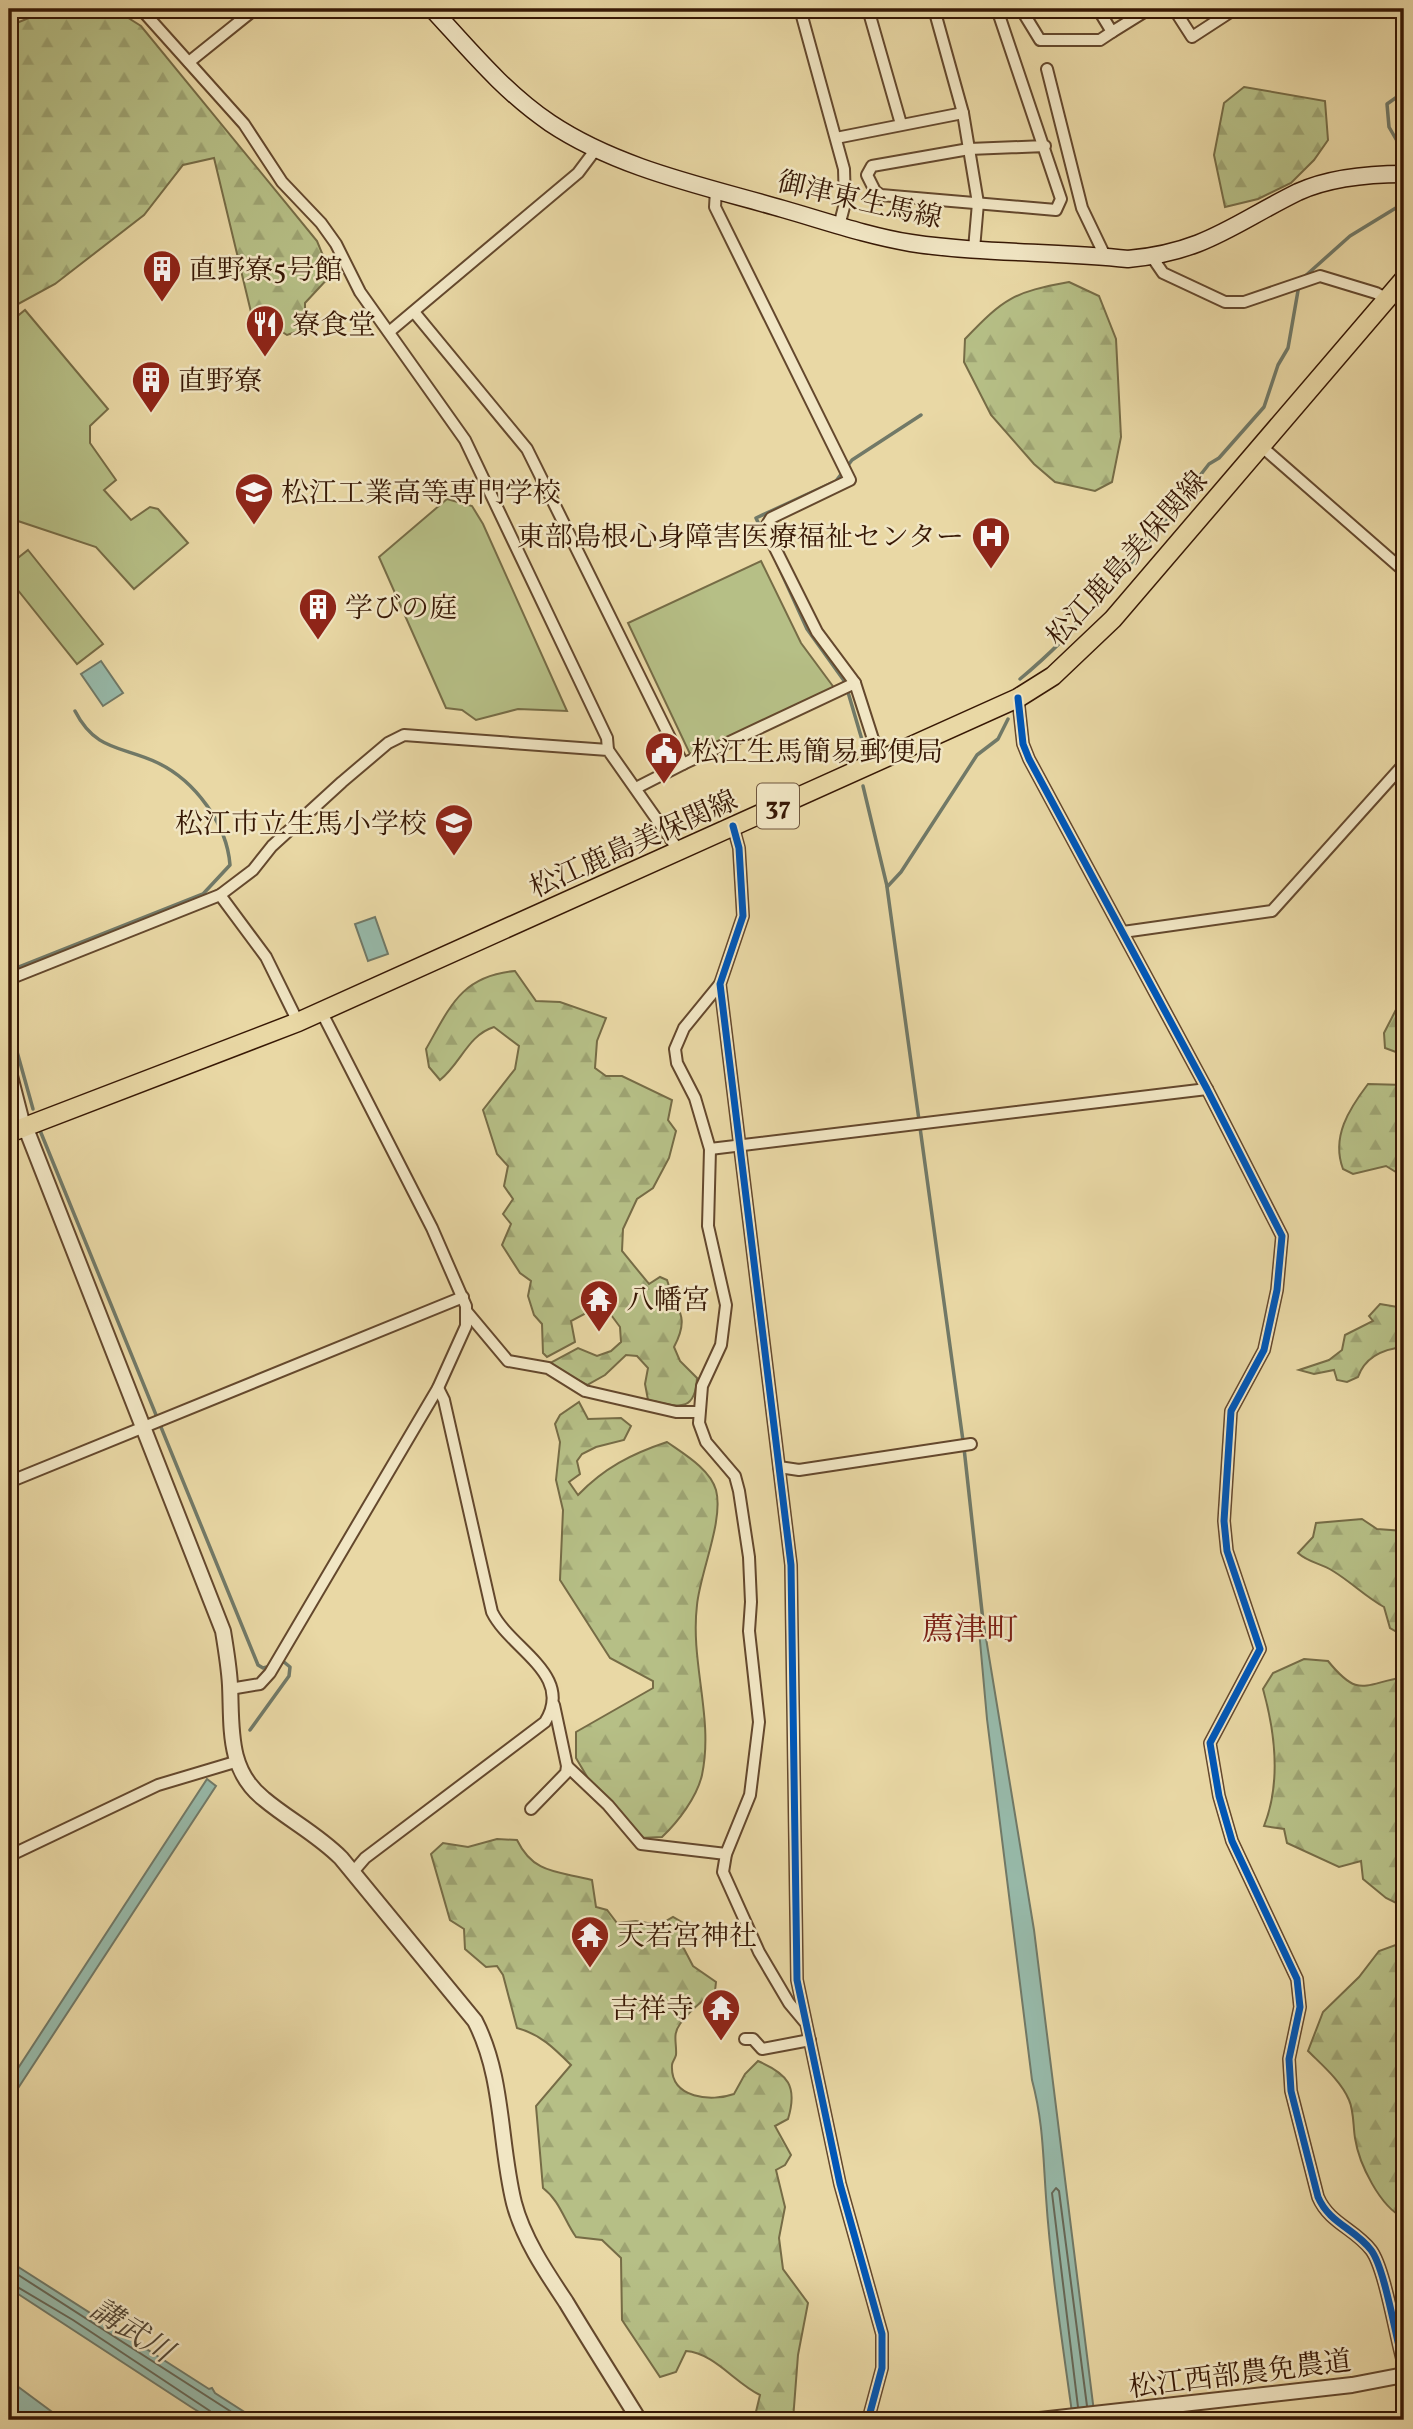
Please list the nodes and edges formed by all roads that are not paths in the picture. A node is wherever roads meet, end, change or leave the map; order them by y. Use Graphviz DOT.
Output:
graph roads {
  1 [pos="141,9"];
  2 [pos="255,9"];
  3 [pos="432,9"];
  4 [pos="800,9"];
  5 [pos="868,9"];
  6 [pos="934,9"];
  7 [pos="997,9"];
  8 [pos="1021,9"];
  9 [pos="1098,9"];
  10 [pos="1149,9"];
  11 [pos="1174,9"];
  12 [pos="1235,9"];
  13 [pos="1112,32"];
  14 [pos="189,62"];
  15 [pos="1047,69"];
  16 [pos="962,113"];
  17 [pos="901,124"];
  18 [pos="836,138"];
  19 [pos="1045,146"];
  20 [pos="596,149"];
  21 [pos="969,149"];
  22 [pos="1404,174"];
  23 [pos="716,190"];
  24 [pos="978,202"];
  25 [pos="839,226"];
  26 [pos="974,249"];
  27 [pos="1105,256"];
  28 [pos="1152,257"];
  29 [pos="1404,279"];
  30 [pos="1387,299"];
  31 [pos="414,312"];
  32 [pos="389,332"];
  33 [pos="1261,446"];
  34 [pos="1404,571"];
  35 [pos="850,686"];
  36 [pos="1018,698"];
  37 [pos="608,750"];
  38 [pos="880,761"];
  39 [pos="683,764"];
  40 [pos="1404,764"];
  41 [pos="636,788"];
  42 [pos="733,826"];
  43 [pos="679,851"];
  44 [pos="220,895"];
  45 [pos="1123,932"];
  46 [pos="9,979"];
  47 [pos="720,984"];
  48 [pos="321,1011"];
  49 [pos="298,1021"];
  50 [pos="9,1064"];
  51 [pos="1207,1089"];
  52 [pos="17,1130"];
  53 [pos="740,1146"];
  54 [pos="710,1149"];
  55 [pos="463,1297"];
  56 [pos="467,1312"];
  57 [pos="438,1388"];
  58 [pos="699,1412"];
  59 [pos="143,1427"];
  60 [pos="971,1444"];
  61 [pos="779,1467"];
  62 [pos="9,1482"];
  63 [pos="230,1689"];
  64 [pos="554,1705"];
  65 [pos="235,1762"];
  66 [pos="567,1766"];
  67 [pos="531,1809"];
  68 [pos="726,1854"];
  69 [pos="9,1856"];
  70 [pos="353,1872"];
  71 [pos="806,2022"];
  72 [pos="745,2039"];
  73 [pos="810,2040"];
  74 [pos="1404,2366"];
  75 [pos="1404,2375"];
  76 [pos="639,2420"];
  77 [pos="869,2420"];
  78 [pos="1040,2420"];
  1 -- 14 [label="street"];
  2 -- 14 [label="street"];
  3 -- 20 [label="main road, 御津東生馬線"];
  4 -- 18 [label="street"];
  5 -- 17 [label="street"];
  6 -- 16 [label="street"];
  7 -- 19 [label="street"];
  8 -- 13 [label="street"];
  9 -- 13 [label="street"];
  10 -- 13 [label="street"];
  11 -- 12 [label="street"];
  14 -- 32 [label="street"];
  15 -- 27 [label="street"];
  16 -- 17 [label="street"];
  16 -- 21 [label="street"];
  17 -- 18 [label="street"];
  18 -- 25 [label="street"];
  19 -- 21 [label="street"];
  19 -- 24 [label="street"];
  20 -- 23 [label="main road, 御津東生馬線"];
  20 -- 31 [label="street"];
  21 -- 24 [label="street"];
  21 -- 24 [label="street"];
  22 -- 28 [label="main road, 御津東生馬線"];
  23 -- 25 [label="main road, 御津東生馬線"];
  23 -- 35 [label="street"];
  24 -- 26 [label="street"];
  25 -- 26 [label="main road, 御津東生馬線"];
  26 -- 27 [label="main road, 御津東生馬線"];
  27 -- 28 [label="main road, 御津東生馬線"];
  28 -- 30 [label="street"];
  29 -- 30 [label="main road, 松江鹿島美保関線 / 37"];
  30 -- 33 [label="main road, 松江鹿島美保関線 / 37"];
  31 -- 32 [label="street"];
  31 -- 39 [label="street"];
  32 -- 37 [label="street"];
  33 -- 34 [label="street"];
  33 -- 36 [label="main road, 松江鹿島美保関線 / 37"];
  35 -- 38 [label="street"];
  35 -- 39 [label="street"];
  36 -- 38 [label="main road, 松江鹿島美保関線 / 37"];
  36 -- 45 [label="street"];
  37 -- 41 [label="street"];
  37 -- 44 [label="street"];
  38 -- 42 [label="main road, 松江鹿島美保関線 / 37"];
  39 -- 41 [label="street"];
  40 -- 45 [label="street"];
  41 -- 43 [label="street"];
  42 -- 43 [label="main road, 松江鹿島美保関線 / 37"];
  42 -- 47 [label="street"];
  43 -- 48 [label="main road, 松江鹿島美保関線 / 37"];
  44 -- 46 [label="street"];
  44 -- 49 [label="street"];
  45 -- 51 [label="street"];
  47 -- 53 [label="street"];
  47 -- 54 [label="street"];
  48 -- 49 [label="main road, 松江鹿島美保関線 / 37"];
  48 -- 55 [label="street"];
  49 -- 52 [label="main road, 松江鹿島美保関線 / 37"];
  50 -- 52 [label="street"];
  51 -- 53 [label="street"];
  51 -- 74 [label="street"];
  52 -- 59 [label="street"];
  53 -- 54 [label="street"];
  53 -- 61 [label="street"];
  54 -- 58 [label="street"];
  55 -- 56 [label="street"];
  55 -- 59 [label="street"];
  56 -- 57 [label="street"];
  56 -- 58 [label="street"];
  57 -- 63 [label="street"];
  57 -- 64 [label="street"];
  58 -- 68 [label="street"];
  59 -- 62 [label="street"];
  59 -- 63 [label="street"];
  60 -- 61 [label="street"];
  61 -- 71 [label="street"];
  63 -- 65 [label="street"];
  64 -- 66 [label="street"];
  64 -- 70 [label="street"];
  65 -- 69 [label="street"];
  65 -- 70 [label="street"];
  66 -- 67 [label="street"];
  66 -- 68 [label="street"];
  68 -- 71 [label="street"];
  70 -- 76 [label="street"];
  71 -- 73 [label="street"];
  72 -- 73 [label="street"];
  73 -- 77 [label="street"];
  75 -- 78 [label="street, 松江西部農免農道"];
}
